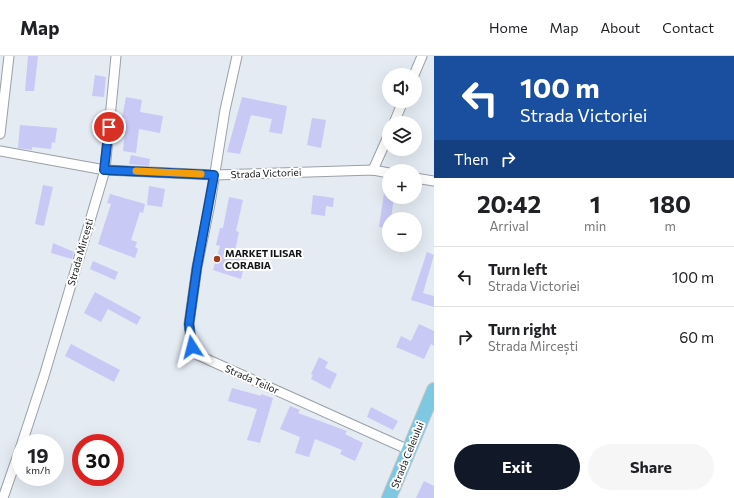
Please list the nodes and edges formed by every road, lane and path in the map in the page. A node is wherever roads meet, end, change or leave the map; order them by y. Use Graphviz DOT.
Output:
graph roads {
  1 [pos="9,56"];
  2 [pos="116,56"];
  3 [pos="237,56"];
  4 [pos="422,56"];
  5 [pos="417,68"];
  6 [pos="0,134"];
  7 [pos="382,150"];
  8 [pos="0,151"];
  9 [pos="104,170"];
  10 [pos="373,170"];
  11 [pos="382,172"];
  12 [pos="214,175"];
  13 [pos="422,179"];
  14 [pos="434,181"];
  15 [pos="434,390"];
  16 [pos="24,434"];
  17 [pos="409,450"];
  18 [pos="12,471"];
  19 [pos="3,498"];
  20 [pos="390,498"];
  1 -- 6 [label="street"];
  2 -- 9 [label="street, Strada Mircești"];
  3 -- 12 [label="street, Strada Teilor"];
  4 -- 5 [label="street"];
  7 -- 10 [label="street"];
  8 -- 9 [label="street, Strada Victoriei"];
  9 -- 12 [label="street, Strada Victoriei"];
  9 -- 16 [label="street, Strada Mircești"];
  10 -- 11 [label="street, Strada Victoriei"];
  10 -- 12 [label="street, Strada Victoriei"];
  12 -- 17 [label="street, Strada Teilor"];
  13 -- 14 [label="street"];
  15 -- 17 [label="main road, Strada Celeiului"];
  17 -- 20 [label="main road, Strada Celeiului"];
  18 -- 19 [label="street, Strada Mircești"];
}
